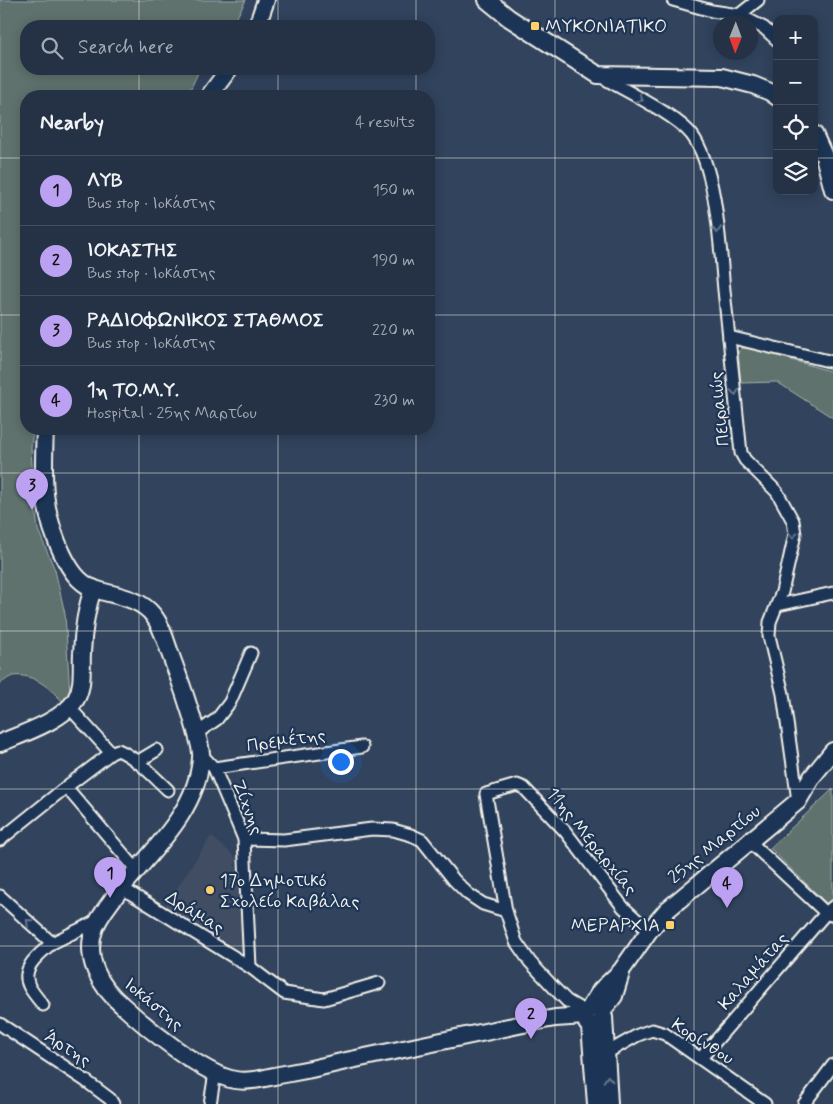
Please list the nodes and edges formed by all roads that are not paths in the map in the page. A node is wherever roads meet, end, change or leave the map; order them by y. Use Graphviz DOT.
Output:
graph roads {
  1 [pos="266,0"];
  2 [pos="487,0"];
  3 [pos="673,0"];
  4 [pos="758,0"];
  5 [pos="738,15"];
  6 [pos="259,20"];
  7 [pos="758,25"];
  8 [pos="773,36"];
  9 [pos="225,75"];
  10 [pos="598,75"];
  11 [pos="214,90"];
  12 [pos="773,94"];
  13 [pos="818,143"];
  14 [pos="832,179"];
  15 [pos="729,337"];
  16 [pos="833,362"];
  17 [pos="45,435"];
  18 [pos="93,588"];
  19 [pos="833,593"];
  20 [pos="778,605"];
  21 [pos="251,653"];
  22 [pos="69,707"];
  23 [pos="196,733"];
  24 [pos="0,743"];
  25 [pos="362,747"];
  26 [pos="158,750"];
  27 [pos="833,751"];
  28 [pos="111,753"];
  29 [pos="202,755"];
  30 [pos="137,762"];
  31 [pos="214,768"];
  32 [pos="66,787"];
  33 [pos="168,790"];
  34 [pos="798,801"];
  35 [pos="244,839"];
  36 [pos="0,840"];
  37 [pos="749,841"];
  38 [pos="136,869"];
  39 [pos="122,888"];
  40 [pos="0,896"];
  41 [pos="506,912"];
  42 [pos="831,912"];
  43 [pos="99,920"];
  44 [pos="649,930"];
  45 [pos="52,943"];
  46 [pos="250,967"];
  47 [pos="379,983"];
  48 [pos="43,1005"];
  49 [pos="593,1016"];
  50 [pos="0,1024"];
  51 [pos="600,1057"];
  52 [pos="701,1058"];
  53 [pos="833,1066"];
  54 [pos="215,1073"];
  55 [pos="113,1104"];
  56 [pos="210,1104"];
  57 [pos="596,1104"];
  58 [pos="609,1104"];
  59 [pos="765,1104"];
  60 [pos="804,1104"];
  1 -- 6 [label="street"];
  2 -- 10 [label="street"];
  3 -- 5 [label="street"];
  4 -- 5 [label="street"];
  7 -- 8 [label="street"];
  9 -- 11 [label="street"];
  10 -- 12 [label="street"];
  10 -- 15 [label="street, Πειραιώς, one-way"];
  13 -- 14 [label="street"];
  15 -- 16 [label="street"];
  15 -- 20 [label="street, Πειραιώς, one-way"];
  17 -- 18 [label="street, Ιοκάστης"];
  18 -- 22 [label="street"];
  18 -- 23 [label="street, Ιοκάστης"];
  19 -- 20 [label="street"];
  20 -- 34 [label="street, Πειραιώς"];
  21 -- 23 [label="street"];
  22 -- 24 [label="street"];
  22 -- 28 [label="street"];
  23 -- 29 [label="street, Ιοκάστης"];
  25 -- 31 [label="street, Πρεμέτης"];
  26 -- 30 [label="street"];
  27 -- 34 [label="street, 25ης Μαρτίου"];
  28 -- 30 [label="street"];
  28 -- 32 [label="street"];
  29 -- 31 [label="street, Ζίχνης"];
  29 -- 38 [label="street, Ιοκάστης"];
  30 -- 33 [label="street"];
  31 -- 35 [label="street, Ζίχνης"];
  32 -- 36 [label="street"];
  32 -- 38 [label="street"];
  34 -- 37 [label="street, 25ης Μαρτίου"];
  35 -- 41 [label="street"];
  35 -- 46 [label="street, Ζίχνης"];
  37 -- 42 [label="street"];
  37 -- 44 [label="street, 25ης Μαρτίου"];
  38 -- 39 [label="street, Ιοκάστης"];
  39 -- 43 [label="street, Ιοκάστης"];
  39 -- 46 [label="street, Δράμας"];
  45 -- 40 [label="street, one-way"];
  41 -- 44 [label="street, 11ης Μεραρχίας"];
  41 -- 49 [label="street, 11ης Μεραρχίας"];
  42 -- 52 [label="street, Καλαμάτας"];
  43 -- 45 [label="street"];
  43 -- 54 [label="street, Ιοκάστης"];
  44 -- 49 [label="street, 25ης Μαρτίου"];
  45 -- 48 [label="street"];
  46 -- 47 [label="street, Δράμας"];
  49 -- 51 [label="street"];
  49 -- 54 [label="street, Ιοκάστης"];
  50 -- 55 [label="street, Άρτης"];
  51 -- 52 [label="street, Κορίνθου"];
  51 -- 57 [label="street"];
  58 -- 51 [label="street, one-way"];
  52 -- 59 [label="street, Κορίνθου"];
  53 -- 60 [label="street"];
  54 -- 56 [label="street"];
}
